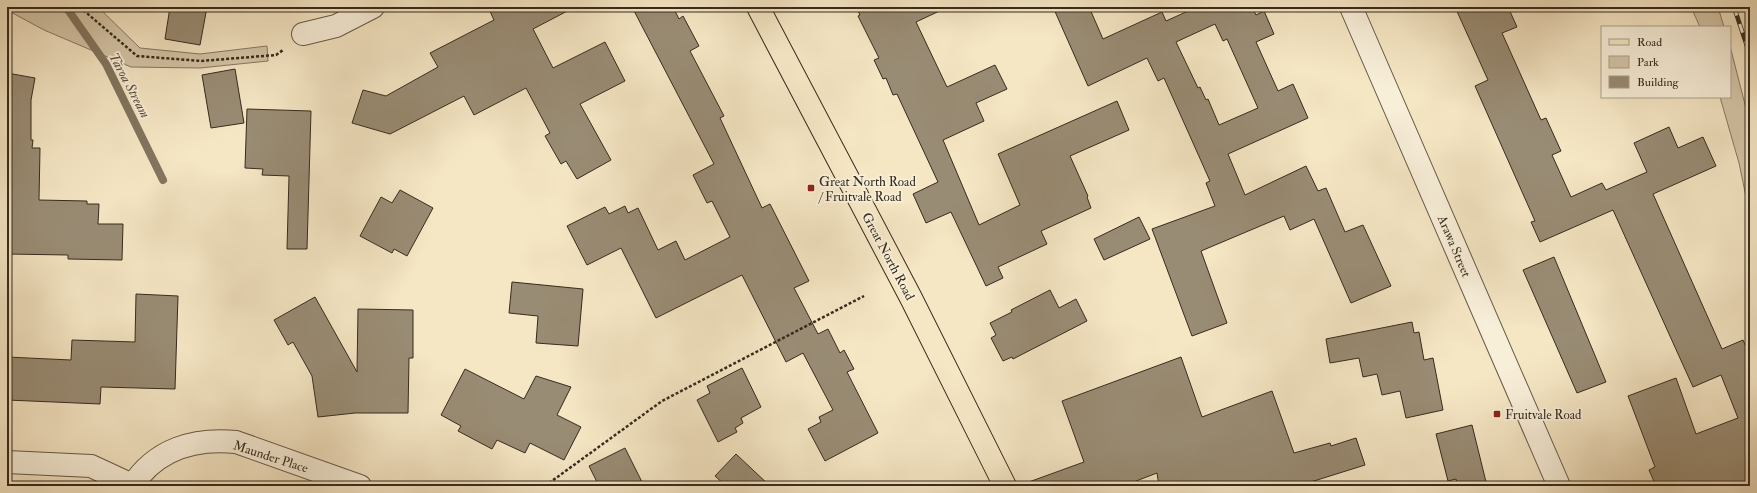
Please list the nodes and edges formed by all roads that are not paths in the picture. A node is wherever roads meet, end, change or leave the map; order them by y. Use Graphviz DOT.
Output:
graph roads {
  1 [pos="373,7"];
  2 [pos="758,7"];
  3 [pos="1351,7"];
  4 [pos="303,34"];
  5 [pos="7,462"];
  6 [pos="132,485"];
  7 [pos="360,486"];
  8 [pos="1005,486"];
  9 [pos="1559,486"];
  1 -- 4 [label="street"];
  2 -- 8 [label="main road, Great North Road"];
  3 -- 9 [label="street, Arawa Street"];
  5 -- 6 [label="street, Maunder Place"];
  6 -- 7 [label="street, Maunder Place"];
}
